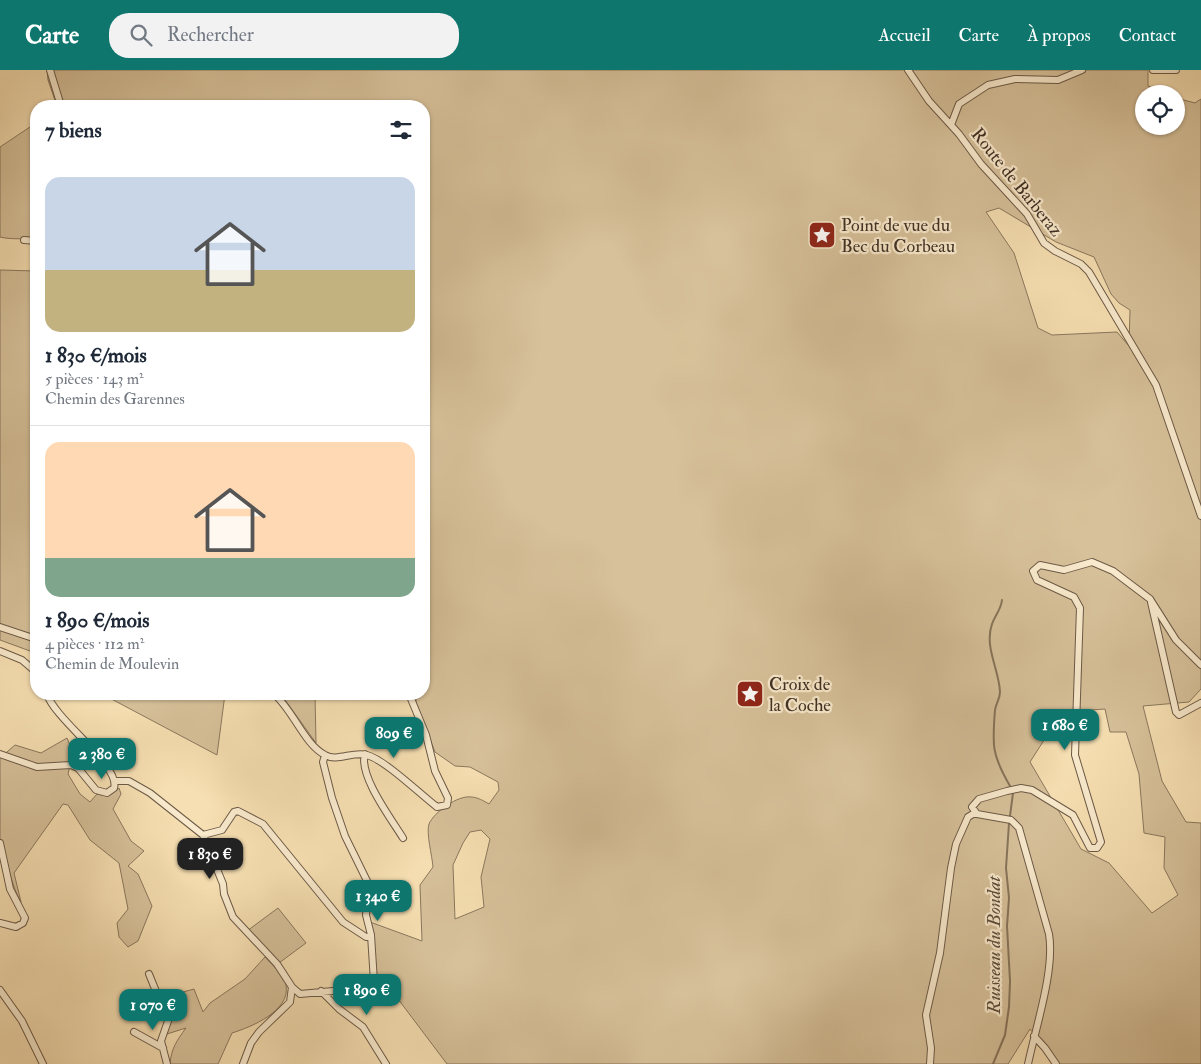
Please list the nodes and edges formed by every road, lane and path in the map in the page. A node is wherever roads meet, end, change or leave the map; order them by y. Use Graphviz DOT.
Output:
graph roads {
  1 [pos="50,70"];
  2 [pos="908,70"];
  3 [pos="1082,70"];
  4 [pos="1153,70"];
  5 [pos="1176,70"];
  6 [pos="59,100"];
  7 [pos="951,124"];
  8 [pos="24,240"];
  9 [pos="30,240"];
  10 [pos="1201,516"];
  11 [pos="1150,599"];
  12 [pos="0,627"];
  13 [pos="30,636"];
  14 [pos="0,651"];
  15 [pos="1201,665"];
  16 [pos="30,667"];
  17 [pos="49,700"];
  18 [pos="280,700"];
  19 [pos="411,700"];
  20 [pos="1201,703"];
  21 [pos="0,754"];
  22 [pos="365,754"];
  23 [pos="325,755"];
  24 [pos="115,781"];
  25 [pos="977,814"];
  26 [pos="203,835"];
  27 [pos="403,838"];
  28 [pos="0,843"];
  29 [pos="0,923"];
  30 [pos="370,937"];
  31 [pos="149,974"];
  32 [pos="292,987"];
  33 [pos="0,990"];
  34 [pos="321,991"];
  35 [pos="134,1032"];
  36 [pos="1034,1036"];
  37 [pos="163,1048"];
  38 [pos="43,1064"];
  39 [pos="167,1064"];
  40 [pos="243,1064"];
  41 [pos="386,1064"];
  42 [pos="930,1064"];
  43 [pos="1028,1064"];
  44 [pos="1056,1064"];
  1 -- 6 [label="street"];
  2 -- 7 [label="street, Route de Barberaz"];
  3 -- 7 [label="street"];
  4 -- 5 [label="street"];
  7 -- 10 [label="street, Route de Barberaz"];
  8 -- 9 [label="street"];
  11 -- 15 [label="street"];
  11 -- 20 [label="street"];
  11 -- 25 [label="street"];
  12 -- 13 [label="street"];
  14 -- 16 [label="street"];
  17 -- 24 [label="street"];
  18 -- 23 [label="street"];
  19 -- 22 [label="street"];
  21 -- 24 [label="street"];
  22 -- 23 [label="street"];
  22 -- 27 [label="street"];
  23 -- 30 [label="street"];
  24 -- 26 [label="street"];
  25 -- 36 [label="street"];
  25 -- 42 [label="street"];
  26 -- 30 [label="street"];
  26 -- 32 [label="street"];
  28 -- 29 [label="street"];
  30 -- 34 [label="street"];
  31 -- 37 [label="street"];
  32 -- 34 [label="street"];
  32 -- 40 [label="street"];
  33 -- 38 [label="street"];
  34 -- 41 [label="street"];
  35 -- 37 [label="street"];
  36 -- 43 [label="street"];
  36 -- 44 [label="street"];
  37 -- 39 [label="street"];
}
